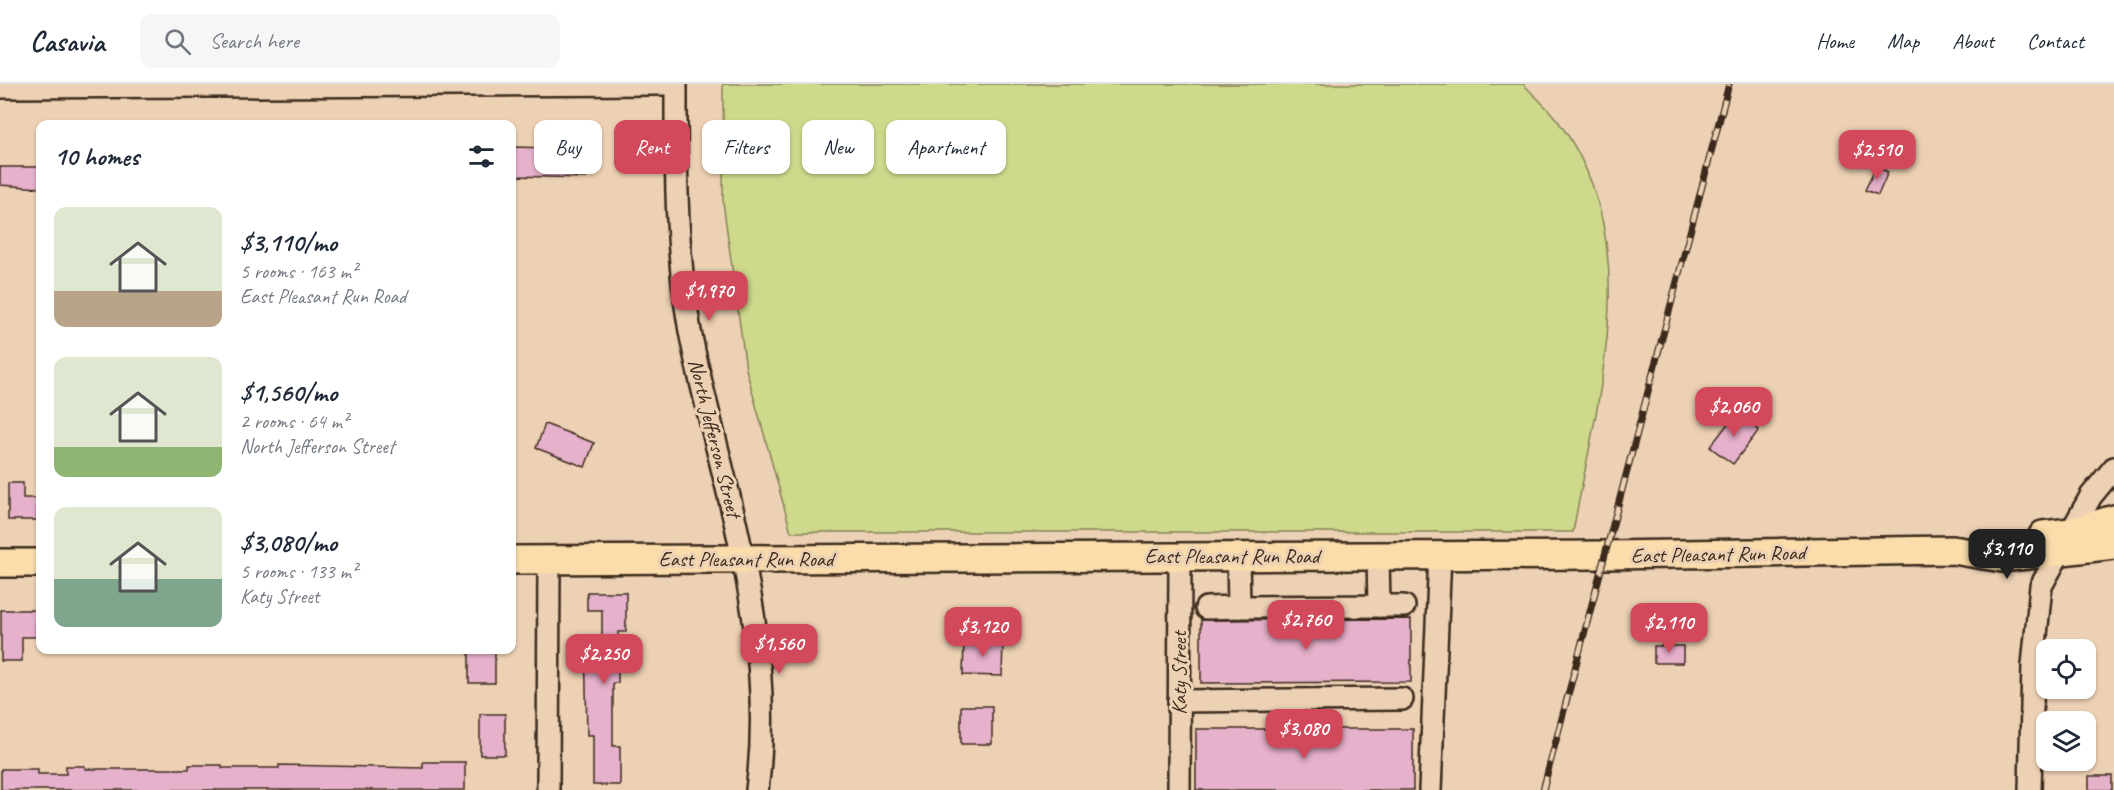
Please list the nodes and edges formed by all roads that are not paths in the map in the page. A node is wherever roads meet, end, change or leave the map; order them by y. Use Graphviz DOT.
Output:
graph roads {
  1 [pos="665,84"];
  2 [pos="676,84"];
  3 [pos="0,87"];
  4 [pos="2114,468"];
  5 [pos="2114,519"];
  6 [pos="2066,541"];
  7 [pos="2114,545"];
  8 [pos="1440,554"];
  9 [pos="1378,555"];
  10 [pos="1180,556"];
  11 [pos="1238,556"];
  12 [pos="516,560"];
  13 [pos="549,560"];
  14 [pos="746,560"];
  15 [pos="0,563"];
  16 [pos="36,563"];
  17 [pos="1379,606"];
  18 [pos="1404,606"];
  19 [pos="1239,607"];
  20 [pos="1206,608"];
  21 [pos="1402,699"];
  22 [pos="1179,701"];
  23 [pos="548,790"];
  24 [pos="757,790"];
  25 [pos="1179,790"];
  26 [pos="1430,790"];
  27 [pos="2030,790"];
  1 -- 3 [label="street"];
  2 -- 14 [label="street, North Jefferson Street"];
  4 -- 6 [label="street"];
  5 -- 6 [label="main road, East Pleasant Run Road"];
  6 -- 7 [label="main road, East Pleasant Run Road"];
  6 -- 8 [label="main road, East Pleasant Run Road"];
  6 -- 27 [label="street"];
  8 -- 9 [label="main road, East Pleasant Run Road"];
  8 -- 26 [label="street"];
  9 -- 11 [label="main road, East Pleasant Run Road"];
  9 -- 17 [label="street"];
  10 -- 11 [label="main road, East Pleasant Run Road"];
  10 -- 14 [label="main road, East Pleasant Run Road"];
  10 -- 22 [label="street, Katy Street"];
  11 -- 19 [label="street"];
  12 -- 13 [label="main road, East Pleasant Run Road"];
  13 -- 14 [label="main road, East Pleasant Run Road"];
  13 -- 23 [label="street"];
  14 -- 24 [label="street, North Jefferson Street"];
  15 -- 16 [label="main road"];
  17 -- 18 [label="street"];
  17 -- 19 [label="street"];
  19 -- 20 [label="street"];
  21 -- 22 [label="street"];
  22 -- 25 [label="street, Katy Street"];
}
